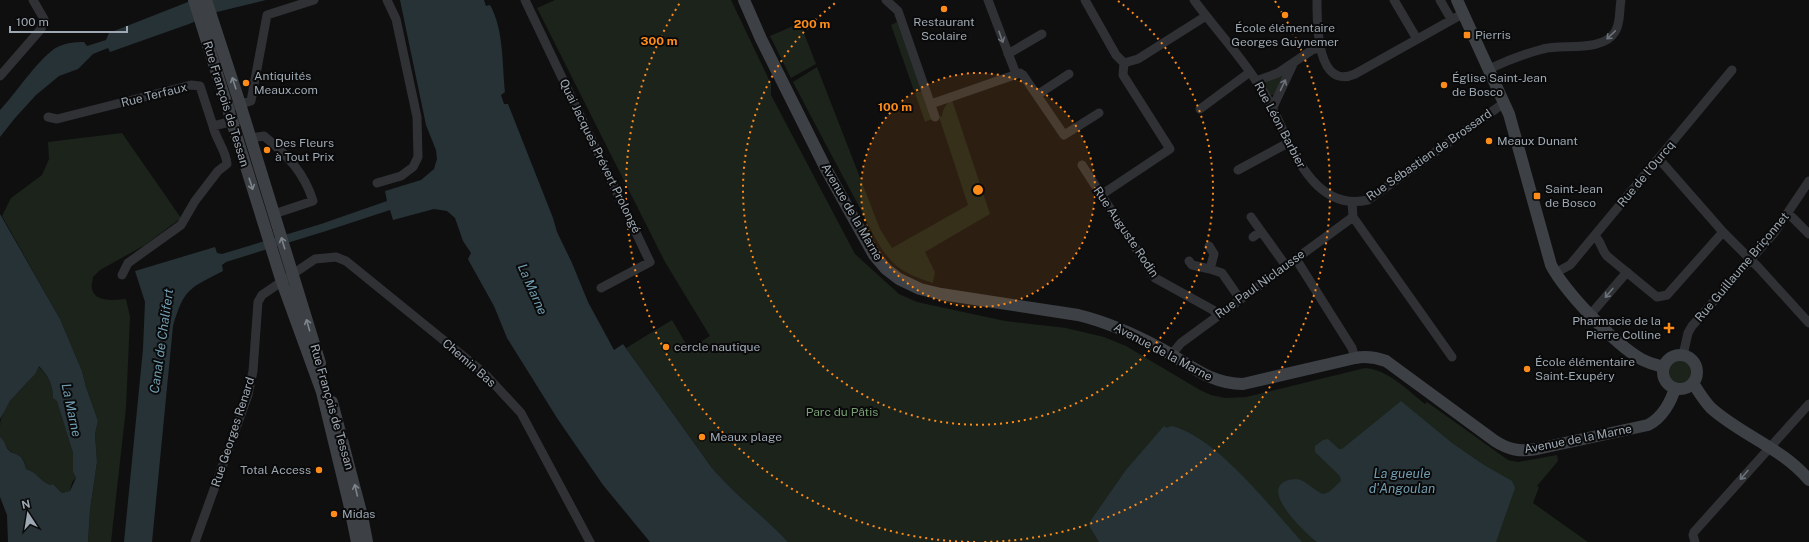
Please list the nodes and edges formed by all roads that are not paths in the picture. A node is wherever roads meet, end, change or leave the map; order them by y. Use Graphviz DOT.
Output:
graph roads {
  1 [pos="33,0"];
  2 [pos="194,0"];
  3 [pos="206,0"];
  4 [pos="314,0"];
  5 [pos="387,0"];
  6 [pos="525,0"];
  7 [pos="744,0"];
  8 [pos="886,0"];
  9 [pos="988,0"];
  10 [pos="1085,0"];
  11 [pos="1194,0"];
  12 [pos="1317,0"];
  13 [pos="1394,0"];
  14 [pos="1440,0"];
  15 [pos="1457,0"];
  16 [pos="1621,0"];
  17 [pos="1464,13"];
  18 [pos="1206,16"];
  19 [pos="1451,20"];
  20 [pos="1042,34"];
  21 [pos="1417,39"];
  22 [pos="1320,48"];
  23 [pos="1008,54"];
  24 [pos="1124,63"];
  25 [pos="1293,63"];
  26 [pos="1488,69"];
  27 [pos="1732,70"];
  28 [pos="1250,72"];
  29 [pos="1016,74"];
  30 [pos="1069,74"];
  31 [pos="0,76"];
  32 [pos="1256,81"];
  33 [pos="1037,95"];
  34 [pos="1504,103"];
  35 [pos="240,104"];
  36 [pos="931,104"];
  37 [pos="228,108"];
  38 [pos="1272,108"];
  39 [pos="1200,109"];
  40 [pos="1099,113"];
  41 [pos="48,117"];
  42 [pos="935,117"];
  43 [pos="245,118"];
  44 [pos="232,122"];
  45 [pos="213,126"];
  46 [pos="251,138"];
  47 [pos="1288,143"];
  48 [pos="1659,159"];
  49 [pos="1082,165"];
  50 [pos="1238,170"];
  51 [pos="1809,181"];
  52 [pos="377,183"];
  53 [pos="1101,194"];
  54 [pos="1352,202"];
  55 [pos="1788,213"];
  56 [pos="1251,217"];
  57 [pos="1353,217"];
  58 [pos="276,218"];
  59 [pos="1261,231"];
  60 [pos="1723,232"];
  61 [pos="1809,234"];
  62 [pos="1595,236"];
  63 [pos="1253,237"];
  64 [pos="1208,246"];
  65 [pos="1296,259"];
  66 [pos="1749,260"];
  67 [pos="1189,261"];
  68 [pos="1286,266"];
  69 [pos="291,268"];
  70 [pos="1210,269"];
  71 [pos="1627,272"];
  72 [pos="1555,273"];
  73 [pos="122,275"];
  74 [pos="282,282"];
  75 [pos="601,288"];
  76 [pos="1240,299"];
  77 [pos="1591,314"];
  78 [pos="1217,316"];
  79 [pos="1809,323"];
  80 [pos="1171,354"];
  81 [pos="1683,355"];
  82 [pos="1452,357"];
  83 [pos="1355,358"];
  84 [pos="1664,367"];
  85 [pos="1693,383"];
  86 [pos="1675,388"];
  87 [pos="1809,404"];
  88 [pos="1770,446"];
  89 [pos="1809,480"];
  90 [pos="195,542"];
  91 [pos="357,542"];
  92 [pos="367,542"];
  93 [pos="590,542"];
  94 [pos="1695,542"];
  1 -- 31 [label="street"];
  2 -- 37 [label="street, Rue François de Tessan"];
  35 -- 3 [label="street, Rue François de Tessan, one-way"];
  4 -- 35 [label="street"];
  5 -- 52 [label="street"];
  6 -- 75 [label="street, Quai Jacques Prévert Prolongé"];
  7 -- 80 [label="street, Avenue de la Marne"];
  8 -- 36 [label="street"];
  9 -- 23 [label="street, one-way"];
  10 -- 24 [label="street"];
  11 -- 18 [label="street, Rue Léon Barbier"];
  12 -- 22 [label="street"];
  13 -- 21 [label="street"];
  14 -- 19 [label="street"];
  15 -- 17 [label="street"];
  16 -- 26 [label="street, one-way"];
  17 -- 19 [label="street"];
  17 -- 26 [label="street"];
  18 -- 24 [label="street"];
  18 -- 28 [label="street, Rue Léon Barbier"];
  19 -- 21 [label="street"];
  20 -- 23 [label="street"];
  21 -- 22 [label="street"];
  22 -- 25 [label="street"];
  23 -- 29 [label="street"];
  24 -- 53 [label="street"];
  25 -- 32 [label="street"];
  38 -- 25 [label="street, one-way"];
  26 -- 34 [label="street"];
  27 -- 48 [label="street, Rue de l'Ourcq"];
  28 -- 32 [label="street, Rue Léon Barbier"];
  28 -- 39 [label="street"];
  29 -- 33 [label="street"];
  29 -- 36 [label="street"];
  30 -- 33 [label="street"];
  32 -- 38 [label="street, Rue Léon Barbier"];
  33 -- 40 [label="street"];
  34 -- 54 [label="street, Rue Sébastien de Brossard"];
  34 -- 72 [label="street"];
  35 -- 37 [label="street"];
  35 -- 43 [label="street, Rue François de Tessan"];
  36 -- 42 [label="street"];
  37 -- 44 [label="street, Rue François de Tessan"];
  38 -- 47 [label="street, Rue Léon Barbier"];
  41 -- 45 [label="street, Rue Terfaux"];
  43 -- 44 [label="street"];
  43 -- 46 [label="street, Rue François de Tessan"];
  44 -- 45 [label="street"];
  44 -- 74 [label="street, Rue François de Tessan, one-way"];
  45 -- 73 [label="street"];
  46 -- 58 [label="street, Rue François de Tessan"];
  46 -- 58 [label="street"];
  47 -- 50 [label="street"];
  47 -- 54 [label="street, Rue Léon Barbier"];
  48 -- 60 [label="street"];
  48 -- 62 [label="street, Rue de l'Ourcq"];
  49 -- 53 [label="street, Rue Auguste Rodin"];
  51 -- 55 [label="street, Rue Guillaume Briçonnet"];
  53 -- 78 [label="street, Rue Auguste Rodin"];
  54 -- 57 [label="street"];
  55 -- 61 [label="street"];
  55 -- 66 [label="street, Rue Guillaume Briçonnet"];
  56 -- 59 [label="street"];
  57 -- 65 [label="street, Rue Paul Niclausse"];
  57 -- 82 [label="street"];
  69 -- 58 [label="street, Rue François de Tessan, one-way"];
  59 -- 63 [label="street"];
  59 -- 68 [label="street"];
  60 -- 66 [label="street"];
  60 -- 71 [label="street"];
  62 -- 71 [label="street"];
  62 -- 72 [label="street, Rue de l'Ourcq"];
  64 -- 70 [label="street"];
  65 -- 68 [label="street, Rue Paul Niclausse"];
  65 -- 83 [label="street"];
  66 -- 79 [label="street"];
  66 -- 81 [label="street, Rue Guillaume Briçonnet"];
  67 -- 70 [label="street"];
  68 -- 76 [label="street, Rue Paul Niclausse"];
  69 -- 74 [label="street, Chemin Bas"];
  92 -- 69 [label="street, Rue François de Tessan, one-way"];
  69 -- 93 [label="street, Chemin Bas"];
  70 -- 76 [label="street"];
  71 -- 77 [label="street, one-way"];
  72 -- 77 [label="street"];
  74 -- 90 [label="street, Rue Georges Renard"];
  74 -- 91 [label="street, Rue François de Tessan"];
  76 -- 78 [label="street, Rue Paul Niclausse"];
  77 -- 84 [label="street"];
  78 -- 80 [label="street, Rue Paul Niclausse"];
  80 -- 83 [label="street, Avenue de la Marne"];
  81 -- 84 [label="street"];
  81 -- 85 [label="street"];
  83 -- 86 [label="street, Avenue de la Marne"];
  84 -- 86 [label="street"];
  85 -- 86 [label="street"];
  85 -- 88 [label="street"];
  87 -- 88 [label="street"];
  88 -- 89 [label="street"];
  88 -- 94 [label="street, one-way"];
}
